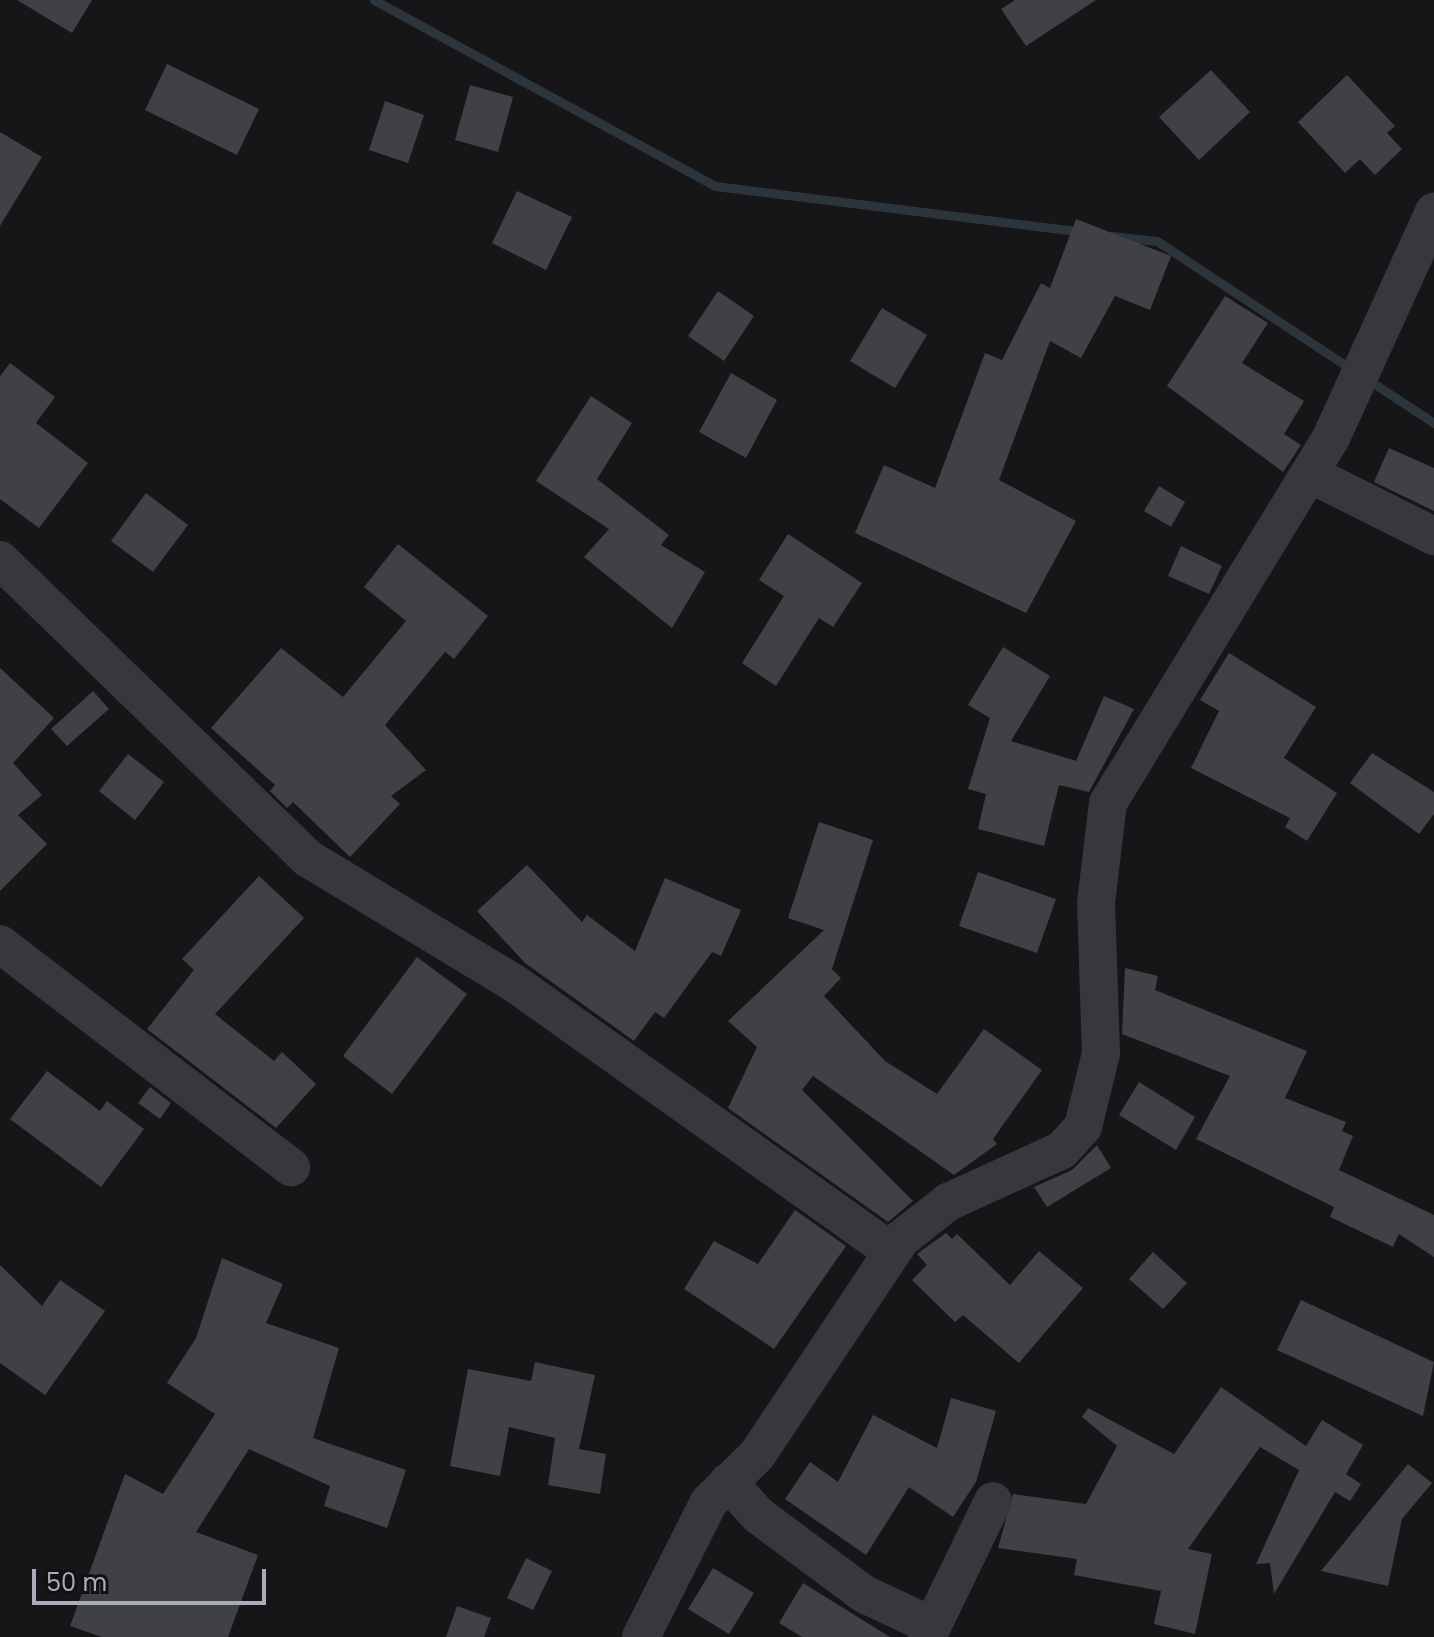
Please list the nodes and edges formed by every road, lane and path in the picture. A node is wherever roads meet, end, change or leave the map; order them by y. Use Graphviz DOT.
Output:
graph roads {
  1 [pos="1434,212"];
  2 [pos="1310,474"];
  3 [pos="1434,536"];
  4 [pos="0,560"];
  5 [pos="0,944"];
  6 [pos="291,1167"];
  7 [pos="891,1251"];
  8 [pos="728,1482"];
  9 [pos="993,1501"];
  10 [pos="930,1631"];
  11 [pos="641,1637"];
  1 -- 2 [label="street"];
  2 -- 3 [label="street"];
  2 -- 7 [label="street"];
  4 -- 7 [label="street"];
  5 -- 6 [label="street"];
  7 -- 8 [label="street"];
  8 -- 10 [label="street"];
  8 -- 11 [label="street"];
  9 -- 10 [label="street"];
}
